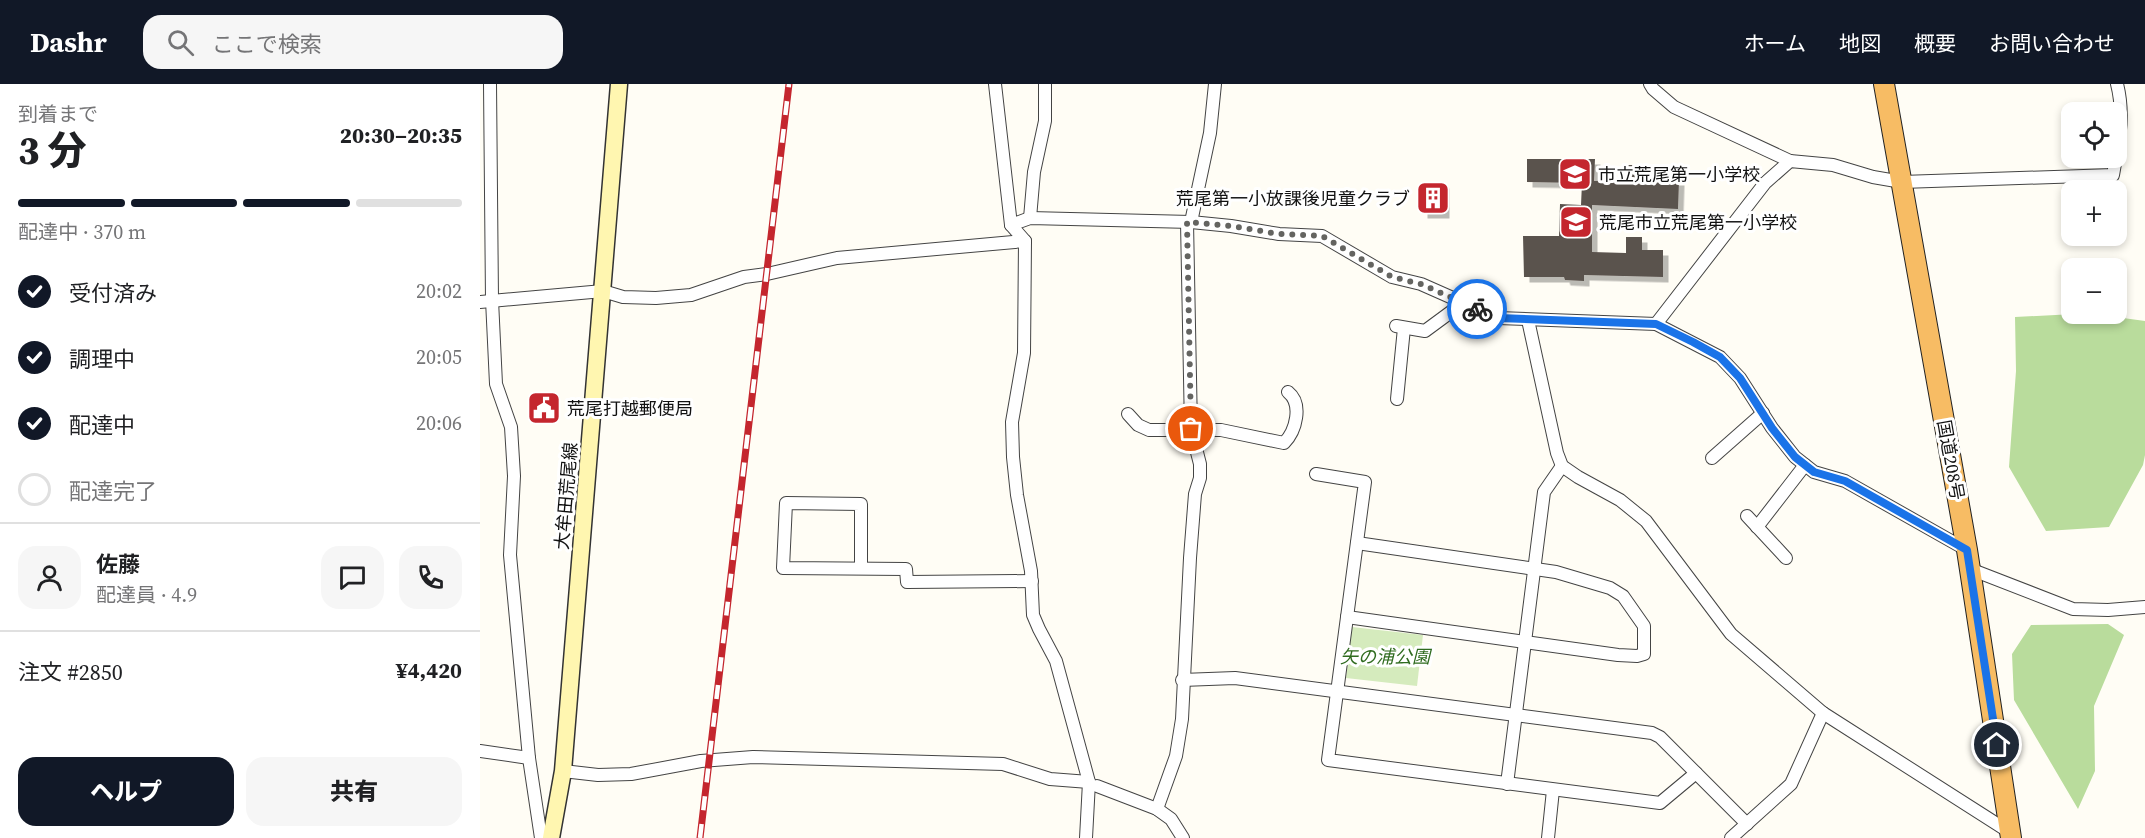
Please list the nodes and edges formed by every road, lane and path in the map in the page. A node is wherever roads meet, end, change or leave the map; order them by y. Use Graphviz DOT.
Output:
graph roads {
  1 [pos="490,84"];
  2 [pos="619,84"];
  3 [pos="995,84"];
  4 [pos="1045,84"];
  5 [pos="1215,84"];
  6 [pos="1650,84"];
  7 [pos="1884,84"];
  8 [pos="2117,84"];
  9 [pos="2120,102"];
  10 [pos="1790,161"];
  11 [pos="2114,168"];
  12 [pos="1902,182"];
  13 [pos="1030,218"];
  14 [pos="1189,222"];
  15 [pos="1011,225"];
  16 [pos="1025,242"];
  17 [pos="603,291"];
  18 [pos="486,301"];
  19 [pos="1463,303"];
  20 [pos="1528,320"];
  21 [pos="1656,324"];
  22 [pos="1288,392"];
  23 [pos="1397,399"];
  24 [pos="1763,413"];
  25 [pos="1128,414"];
  26 [pos="1191,429"];
  27 [pos="1712,458"];
  28 [pos="1805,465"];
  29 [pos="1562,466"];
  30 [pos="1316,474"];
  31 [pos="1747,516"];
  32 [pos="1757,527"];
  33 [pos="1357,543"];
  34 [pos="1786,558"];
  35 [pos="1968,560"];
  36 [pos="861,568"];
  37 [pos="1535,569"];
  38 [pos="1032,581"];
  39 [pos="2145,607"];
  40 [pos="1347,617"];
  41 [pos="1525,642"];
  42 [pos="1182,680"];
  43 [pos="1337,692"];
  44 [pos="1823,712"];
  45 [pos="1515,715"];
  46 [pos="480,751"];
  47 [pos="529,758"];
  48 [pos="563,771"];
  49 [pos="1696,773"];
  50 [pos="1093,784"];
  51 [pos="1507,784"];
  52 [pos="1553,790"];
  53 [pos="1158,809"];
  54 [pos="1747,824"];
  55 [pos="2011,836"];
  56 [pos="541,838"];
  57 [pos="551,838"];
  58 [pos="1086,838"];
  59 [pos="1183,838"];
  60 [pos="1548,838"];
  61 [pos="1731,838"];
  1 -- 18 [label="street"];
  2 -- 17 [label="main road, 大牟田荒尾線"];
  3 -- 15 [label="street"];
  4 -- 13 [label="street"];
  5 -- 14 [label="street"];
  6 -- 10 [label="street"];
  7 -- 12 [label="highway, 国道208号"];
  8 -- 9 [label="street"];
  10 -- 12 [label="street"];
  10 -- 21 [label="street"];
  11 -- 12 [label="street"];
  12 -- 35 [label="highway, 国道208号"];
  13 -- 14 [label="street"];
  13 -- 15 [label="street"];
  14 -- 19 [label="street"];
  14 -- 26 [label="street"];
  15 -- 16 [label="street"];
  16 -- 17 [label="street"];
  16 -- 38 [label="street"];
  17 -- 18 [label="street"];
  17 -- 48 [label="main road, 大牟田荒尾線"];
  18 -- 47 [label="street"];
  19 -- 20 [label="street"];
  19 -- 23 [label="street"];
  20 -- 21 [label="street"];
  20 -- 29 [label="street"];
  21 -- 24 [label="street"];
  22 -- 26 [label="street"];
  24 -- 27 [label="street"];
  24 -- 28 [label="street"];
  25 -- 26 [label="street"];
  26 -- 42 [label="street"];
  28 -- 32 [label="street"];
  28 -- 35 [label="street"];
  29 -- 37 [label="street"];
  29 -- 44 [label="street"];
  30 -- 33 [label="street"];
  31 -- 32 [label="street"];
  32 -- 34 [label="street"];
  33 -- 37 [label="street"];
  33 -- 40 [label="street"];
  35 -- 39 [label="street"];
  35 -- 55 [label="highway, 国道208号"];
  36 -- 36 [label="street"];
  36 -- 38 [label="street"];
  37 -- 41 [label="street"];
  37 -- 41 [label="street"];
  38 -- 50 [label="street"];
  40 -- 41 [label="street"];
  40 -- 43 [label="street"];
  41 -- 45 [label="street"];
  42 -- 43 [label="street"];
  42 -- 53 [label="street"];
  43 -- 45 [label="street"];
  43 -- 51 [label="street"];
  44 -- 54 [label="street"];
  44 -- 55 [label="street"];
  45 -- 49 [label="street"];
  45 -- 51 [label="street"];
  46 -- 47 [label="street"];
  47 -- 56 [label="street"];
  48 -- 50 [label="street"];
  48 -- 57 [label="main road, 大牟田荒尾線"];
  49 -- 52 [label="street"];
  49 -- 54 [label="street"];
  50 -- 53 [label="street"];
  50 -- 58 [label="street"];
  51 -- 52 [label="street"];
  52 -- 60 [label="street"];
  53 -- 59 [label="street"];
  54 -- 61 [label="street"];
}
